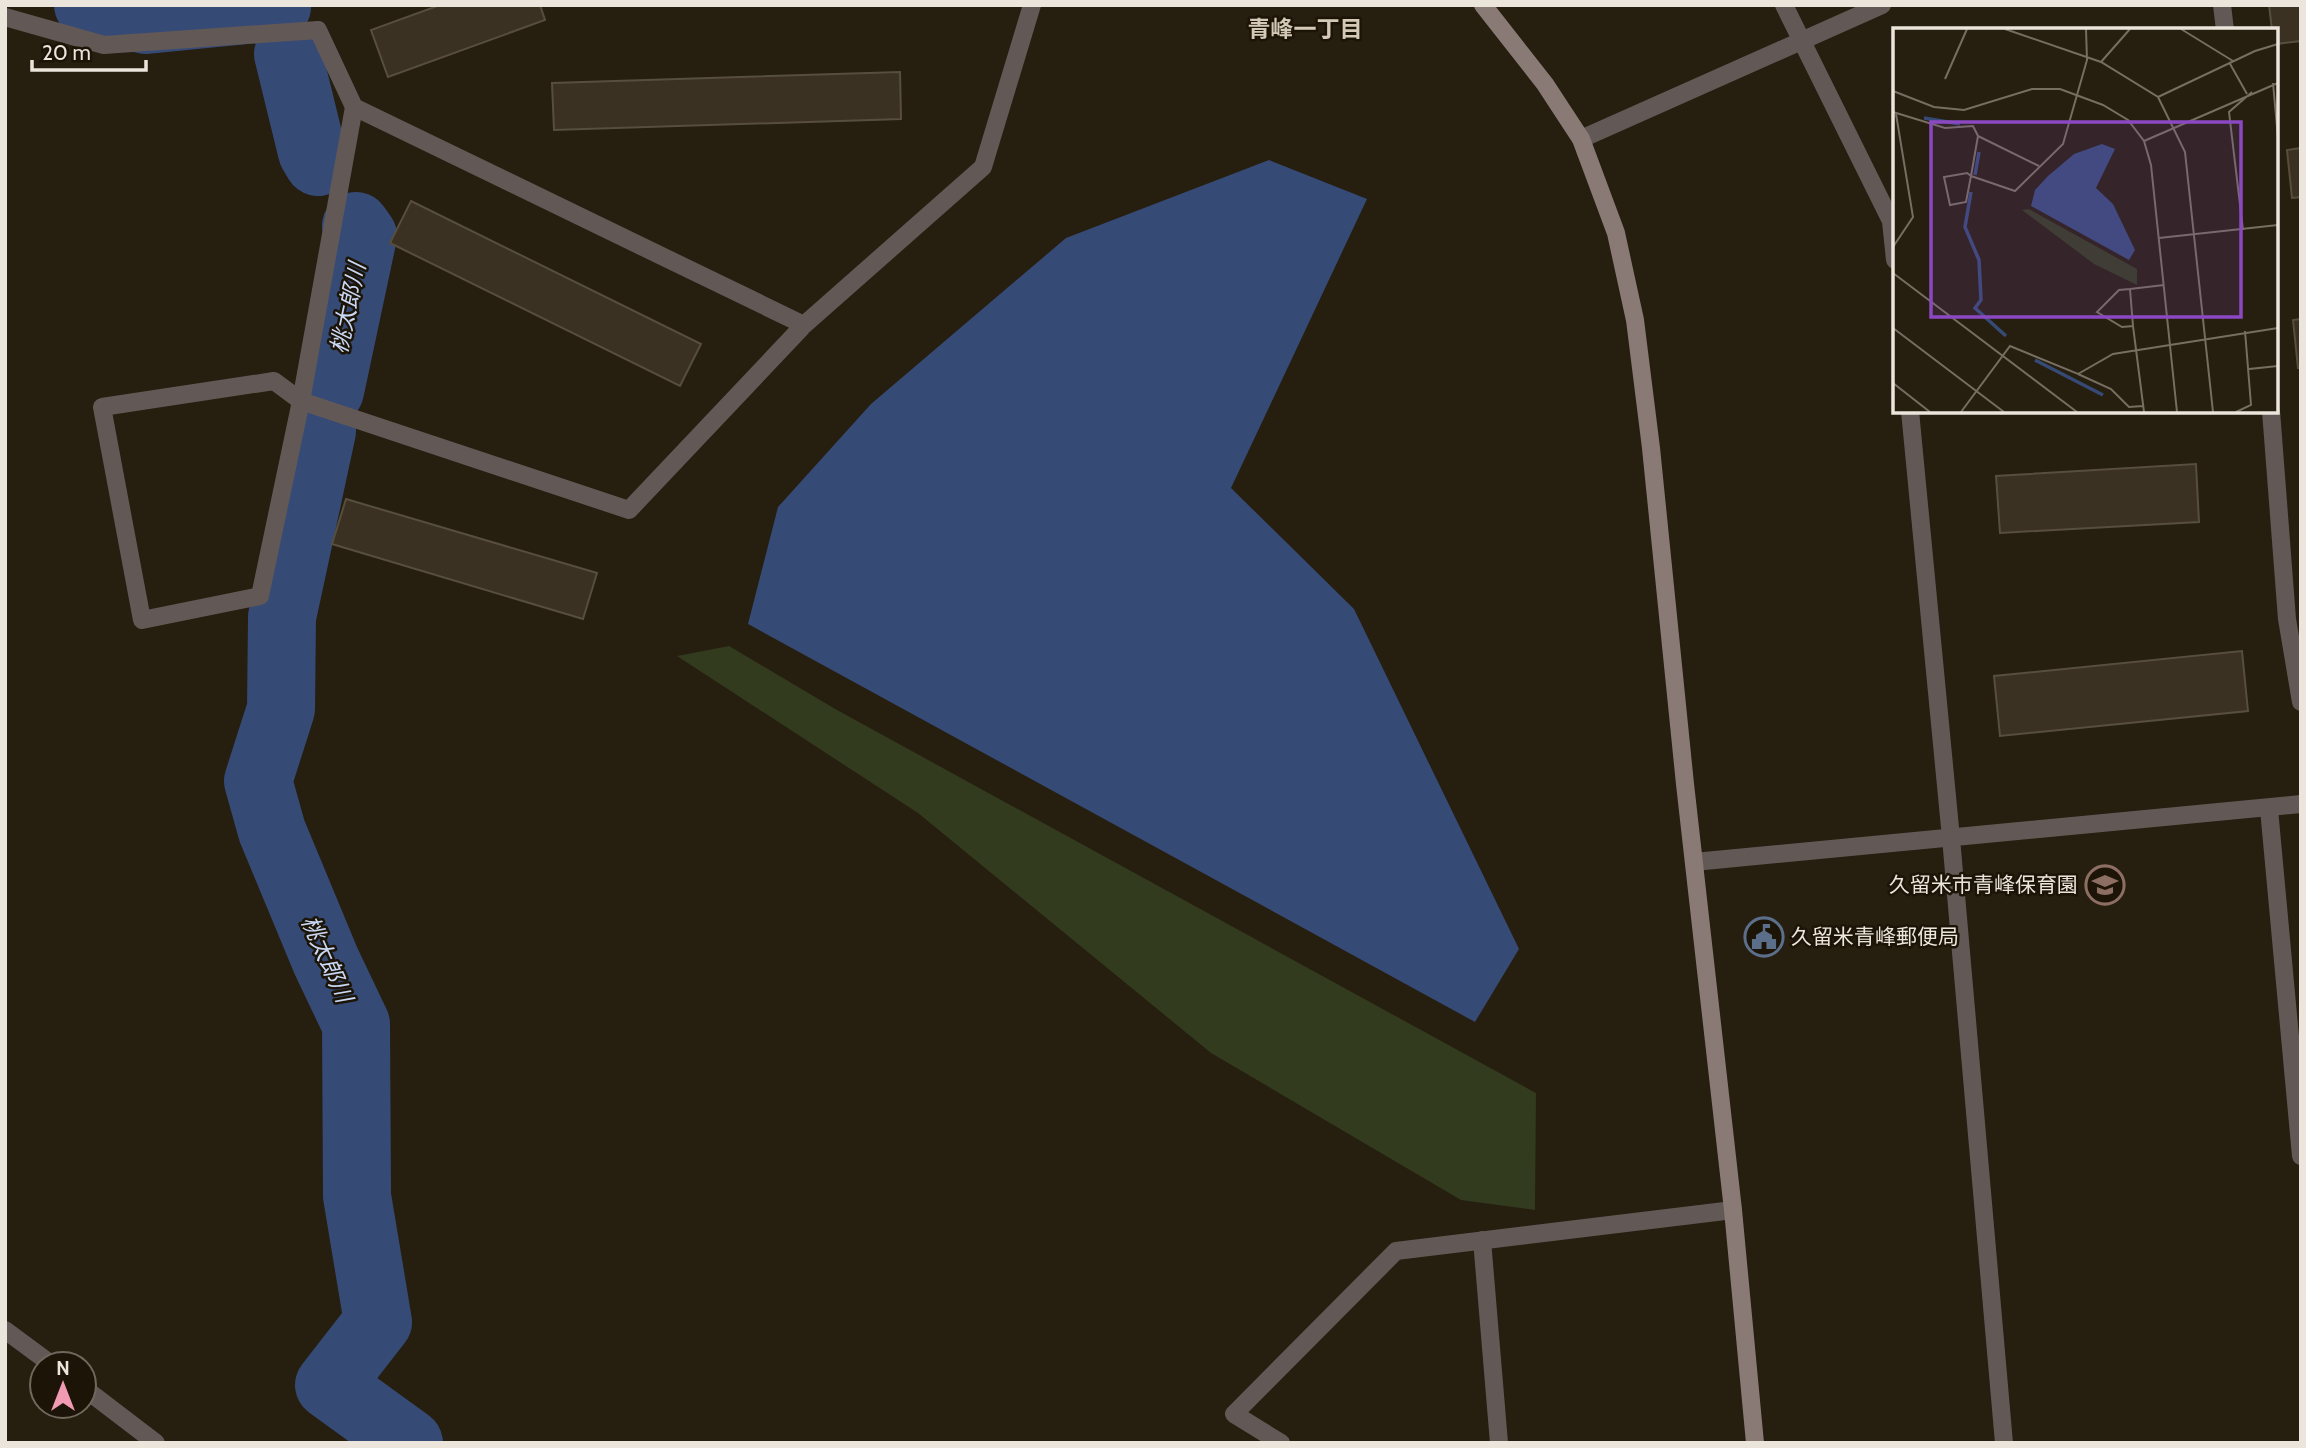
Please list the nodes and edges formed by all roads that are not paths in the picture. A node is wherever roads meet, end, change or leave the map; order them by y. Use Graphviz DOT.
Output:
graph roads {
  1 [pos="1032,5"];
  2 [pos="1483,5"];
  3 [pos="1784,5"];
  4 [pos="1882,5"];
  5 [pos="2222,5"];
  6 [pos="5,17"];
  7 [pos="2225,28"];
  8 [pos="1802,41"];
  9 [pos="354,107"];
  10 [pos="1581,139"];
  11 [pos="1893,240"];
  12 [pos="804,325"];
  13 [pos="301,401"];
  14 [pos="1910,413"];
  15 [pos="2271,413"];
  16 [pos="2301,702"];
  17 [pos="2301,804"];
  18 [pos="2269,809"];
  19 [pos="1951,838"];
  20 [pos="1694,862"];
  21 [pos="2301,1156"];
  22 [pos="1733,1210"];
  23 [pos="1482,1240"];
  24 [pos="5,1330"];
  25 [pos="32,1350"];
  26 [pos="98,1399"];
  27 [pos="156,1443"];
  28 [pos="1281,1443"];
  29 [pos="1499,1443"];
  30 [pos="1755,1443"];
  31 [pos="2004,1443"];
  1 -- 12 [label="street"];
  2 -- 10 [label="street"];
  3 -- 8 [label="street"];
  4 -- 8 [label="street"];
  5 -- 7 [label="street"];
  6 -- 9 [label="street"];
  8 -- 10 [label="street"];
  8 -- 11 [label="street"];
  9 -- 12 [label="street"];
  9 -- 13 [label="street"];
  10 -- 20 [label="street"];
  12 -- 13 [label="street"];
  13 -- 13 [label="street"];
  14 -- 19 [label="street"];
  15 -- 16 [label="street"];
  17 -- 18 [label="street"];
  18 -- 19 [label="street"];
  18 -- 21 [label="street"];
  19 -- 20 [label="street"];
  19 -- 31 [label="street"];
  20 -- 22 [label="street"];
  22 -- 23 [label="street"];
  22 -- 30 [label="street"];
  23 -- 28 [label="street"];
  23 -- 29 [label="street"];
  24 -- 25 [label="street"];
  26 -- 27 [label="street"];
}
